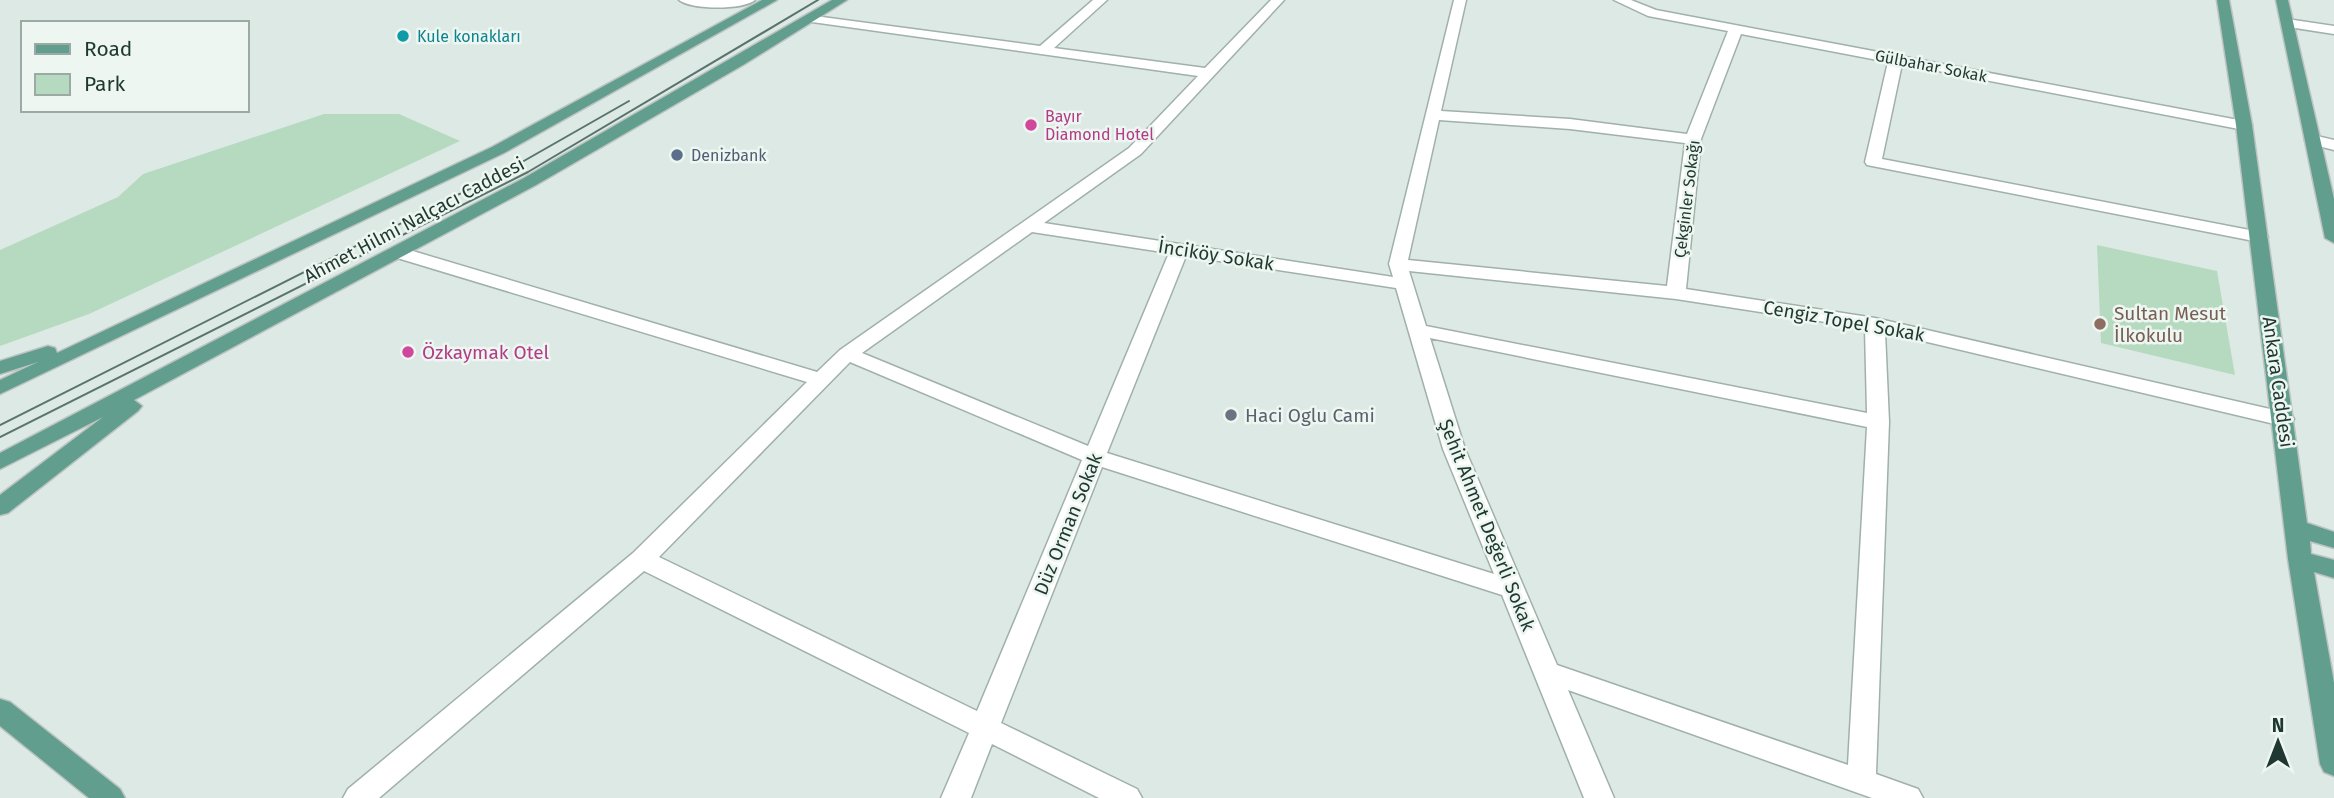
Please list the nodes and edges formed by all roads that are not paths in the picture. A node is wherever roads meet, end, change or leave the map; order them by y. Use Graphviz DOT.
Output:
graph roads {
  1 [pos="684,0"];
  2 [pos="749,0"];
  3 [pos="771,0"];
  4 [pos="841,0"];
  5 [pos="1101,0"];
  6 [pos="1278,0"];
  7 [pos="1460,0"];
  8 [pos="1620,0"];
  9 [pos="2223,0"];
  10 [pos="2282,0"];
  11 [pos="811,18"];
  12 [pos="2287,23"];
  13 [pos="1735,29"];
  14 [pos="2334,30"];
  15 [pos="1043,51"];
  16 [pos="1896,59"];
  17 [pos="1208,73"];
  18 [pos="1433,115"];
  19 [pos="2244,125"];
  20 [pos="1693,139"];
  21 [pos="2313,140"];
  22 [pos="2334,145"];
  23 [pos="1027,226"];
  24 [pos="2259,237"];
  25 [pos="2334,238"];
  26 [pos="1178,250"];
  27 [pos="400,253"];
  28 [pos="1401,274"];
  29 [pos="1676,293"];
  30 [pos="149,316"];
  31 [pos="1875,324"];
  32 [pos="1418,330"];
  33 [pos="209,352"];
  34 [pos="847,354"];
  35 [pos="0,369"];
  36 [pos="821,380"];
  37 [pos="0,388"];
  38 [pos="2283,419"];
  39 [pos="1878,422"];
  40 [pos="1095,457"];
  41 [pos="0,462"];
  42 [pos="0,507"];
  43 [pos="2298,530"];
  44 [pos="2334,540"];
  45 [pos="642,559"];
  46 [pos="2300,559"];
  47 [pos="2334,569"];
  48 [pos="1512,589"];
  49 [pos="1546,672"];
  50 [pos="0,710"];
  51 [pos="985,728"];
  52 [pos="2334,764"];
  53 [pos="1861,782"];
  54 [pos="110,798"];
  55 [pos="358,798"];
  56 [pos="956,798"];
  57 [pos="1127,798"];
  58 [pos="1599,798"];
  59 [pos="1908,798"];
  1 -- 2 [label="street"];
  3 -- 30 [label="main road, Ahmet Hilmi Nalçacı Caddesi"];
  4 -- 11 [label="main road, Ahmet Hilmi Nalçacı Caddesi"];
  5 -- 15 [label="street"];
  6 -- 17 [label="street"];
  7 -- 18 [label="street"];
  8 -- 13 [label="street, Gülbahar Sokak"];
  9 -- 19 [label="main road, Ankara Caddesi"];
  10 -- 12 [label="main road"];
  11 -- 15 [label="street"];
  11 -- 27 [label="main road, Ahmet Hilmi Nalçacı Caddesi"];
  12 -- 14 [label="street"];
  12 -- 21 [label="main road"];
  13 -- 16 [label="street, Gülbahar Sokak"];
  13 -- 20 [label="street, Çekginler Sokağı"];
  15 -- 17 [label="street"];
  16 -- 19 [label="street, Gülbahar Sokak"];
  16 -- 24 [label="street"];
  17 -- 23 [label="street"];
  18 -- 20 [label="street"];
  18 -- 28 [label="street"];
  19 -- 24 [label="main road, Ankara Caddesi"];
  20 -- 29 [label="street, Çekginler Sokağı"];
  21 -- 22 [label="street"];
  21 -- 25 [label="main road"];
  23 -- 26 [label="street, İnciköy Sokak"];
  23 -- 34 [label="street"];
  24 -- 38 [label="main road, Ankara Caddesi"];
  26 -- 28 [label="street, İnciköy Sokak"];
  26 -- 40 [label="street, Düz Orman Sokak"];
  27 -- 33 [label="main road, Ahmet Hilmi Nalçacı Caddesi"];
  27 -- 36 [label="street"];
  28 -- 29 [label="street, Cengiz Topel Sokak"];
  28 -- 32 [label="street, Şehit Ahmet Değerli Sokak"];
  29 -- 31 [label="street, Cengiz Topel Sokak"];
  30 -- 35 [label="main road"];
  30 -- 37 [label="main road, Ahmet Hilmi Nalçacı Caddesi"];
  31 -- 38 [label="street, Cengiz Topel Sokak"];
  31 -- 39 [label="street"];
  32 -- 39 [label="street"];
  32 -- 48 [label="street, Şehit Ahmet Değerli Sokak"];
  33 -- 41 [label="main road, Ahmet Hilmi Nalçacı Caddesi"];
  33 -- 42 [label="main road"];
  34 -- 36 [label="street"];
  34 -- 40 [label="street"];
  36 -- 45 [label="street"];
  38 -- 43 [label="main road, Ankara Caddesi"];
  39 -- 53 [label="street"];
  40 -- 48 [label="street"];
  40 -- 51 [label="street, Düz Orman Sokak"];
  43 -- 44 [label="main road"];
  43 -- 46 [label="main road, Ankara Caddesi"];
  45 -- 51 [label="street"];
  45 -- 55 [label="street"];
  46 -- 47 [label="main road"];
  46 -- 52 [label="main road, Ankara Caddesi"];
  48 -- 49 [label="street, Şehit Ahmet Değerli Sokak"];
  49 -- 53 [label="street"];
  49 -- 58 [label="street, Şehit Ahmet Değerli Sokak"];
  50 -- 54 [label="main road"];
  51 -- 56 [label="street, Düz Orman Sokak"];
  51 -- 57 [label="street"];
  53 -- 59 [label="street"];
}
